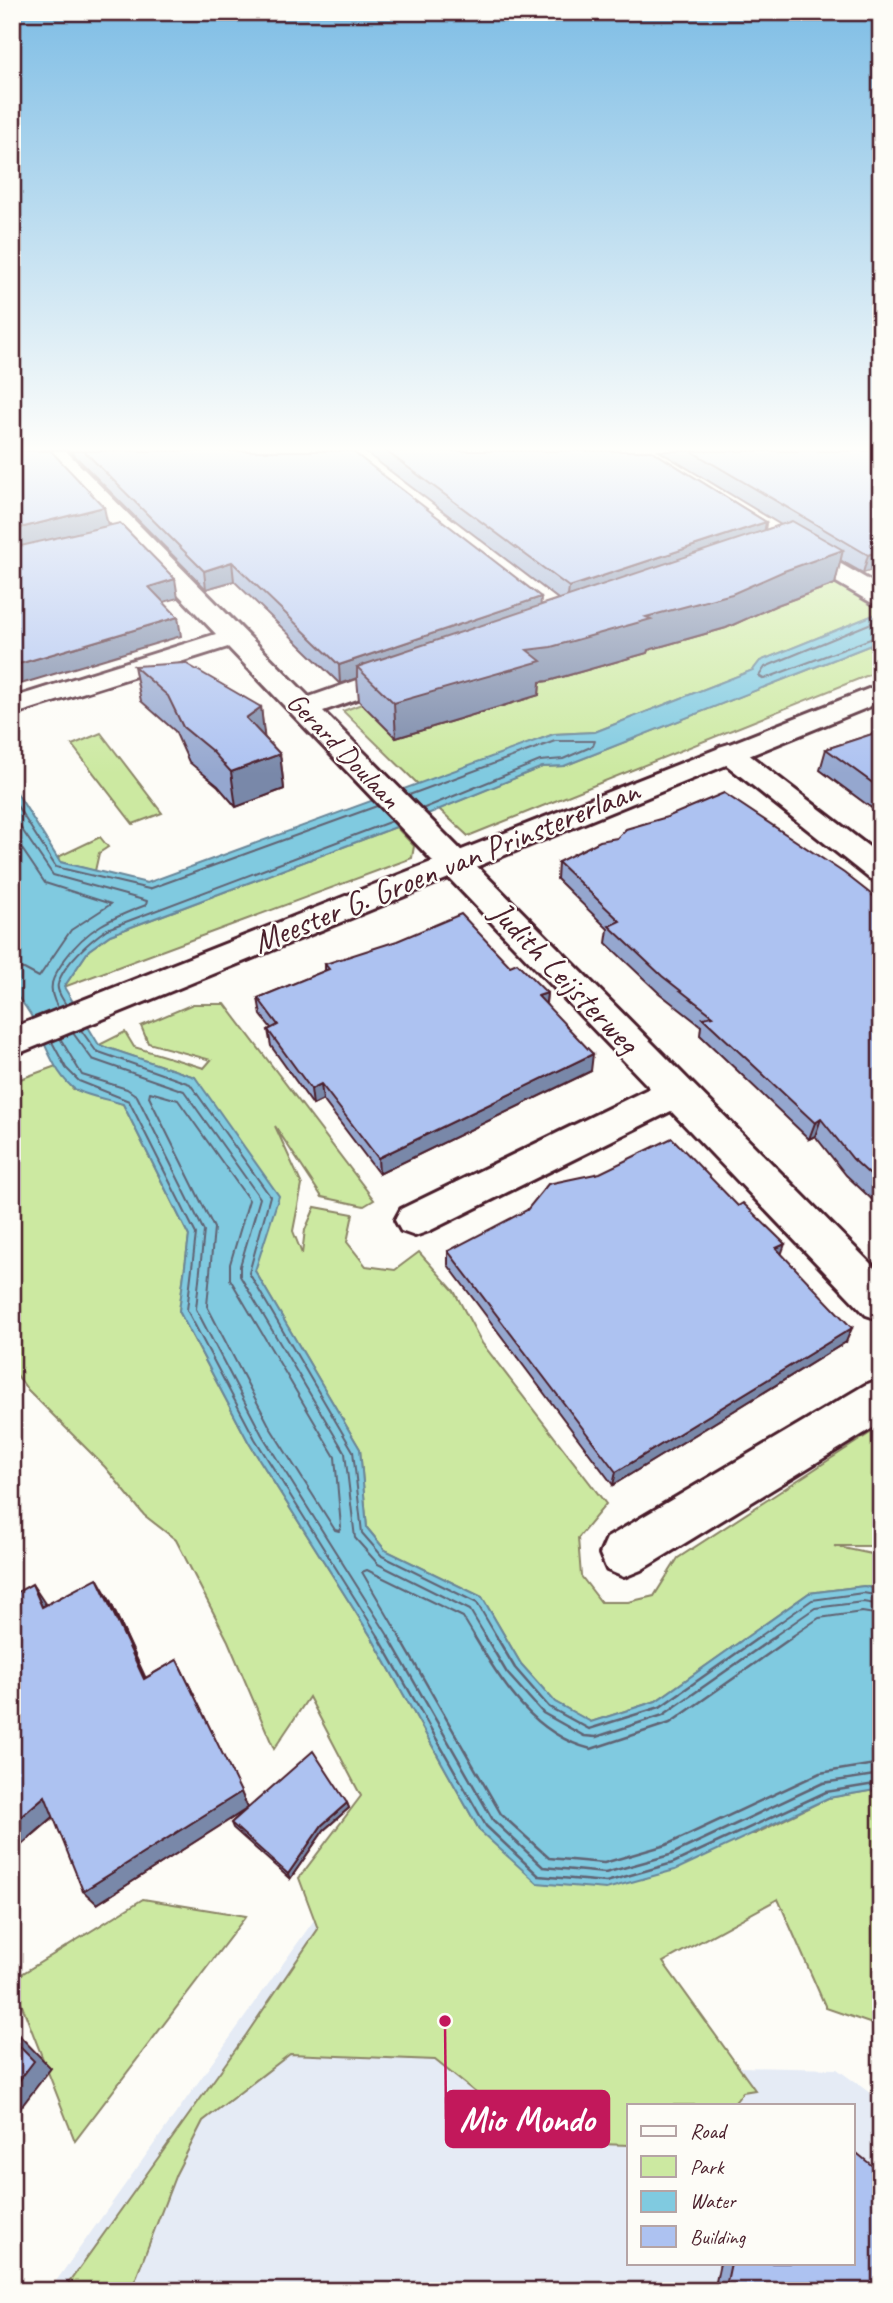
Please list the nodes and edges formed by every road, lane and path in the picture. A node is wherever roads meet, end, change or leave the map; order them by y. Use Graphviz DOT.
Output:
graph roads {
  1 [pos="157,558"];
  2 [pos="808,558"];
  3 [pos="881,598"];
  4 [pos="234,637"];
  5 [pos="436,663"];
  6 [pos="881,692"];
  7 [pos="12,707"];
  8 [pos="303,708"];
  9 [pos="729,753"];
  10 [pos="454,863"];
  11 [pos="881,872"];
  12 [pos="18,1041"];
  13 [pos="676,1092"];
  14 [pos="415,1220"];
  15 [pos="881,1302"];
  16 [pos="881,1399"];
  17 [pos="624,1554"];
  1 -- 4 [label="street, Gerard Doulaan"];
  2 -- 3 [label="street"];
  4 -- 7 [label="street"];
  4 -- 8 [label="street, Gerard Doulaan"];
  5 -- 8 [label="street"];
  6 -- 9 [label="street, Meester G. Groen van Prinstererlaan"];
  8 -- 10 [label="street, Gerard Doulaan"];
  9 -- 10 [label="street, Meester G. Groen van Prinstererlaan"];
  9 -- 11 [label="street"];
  10 -- 12 [label="street, Meester G. Groen van Prinstererlaan"];
  10 -- 13 [label="street, Judith Leijsterweg"];
  13 -- 14 [label="street"];
  13 -- 15 [label="street, Judith Leijsterweg"];
  16 -- 17 [label="street"];
}
